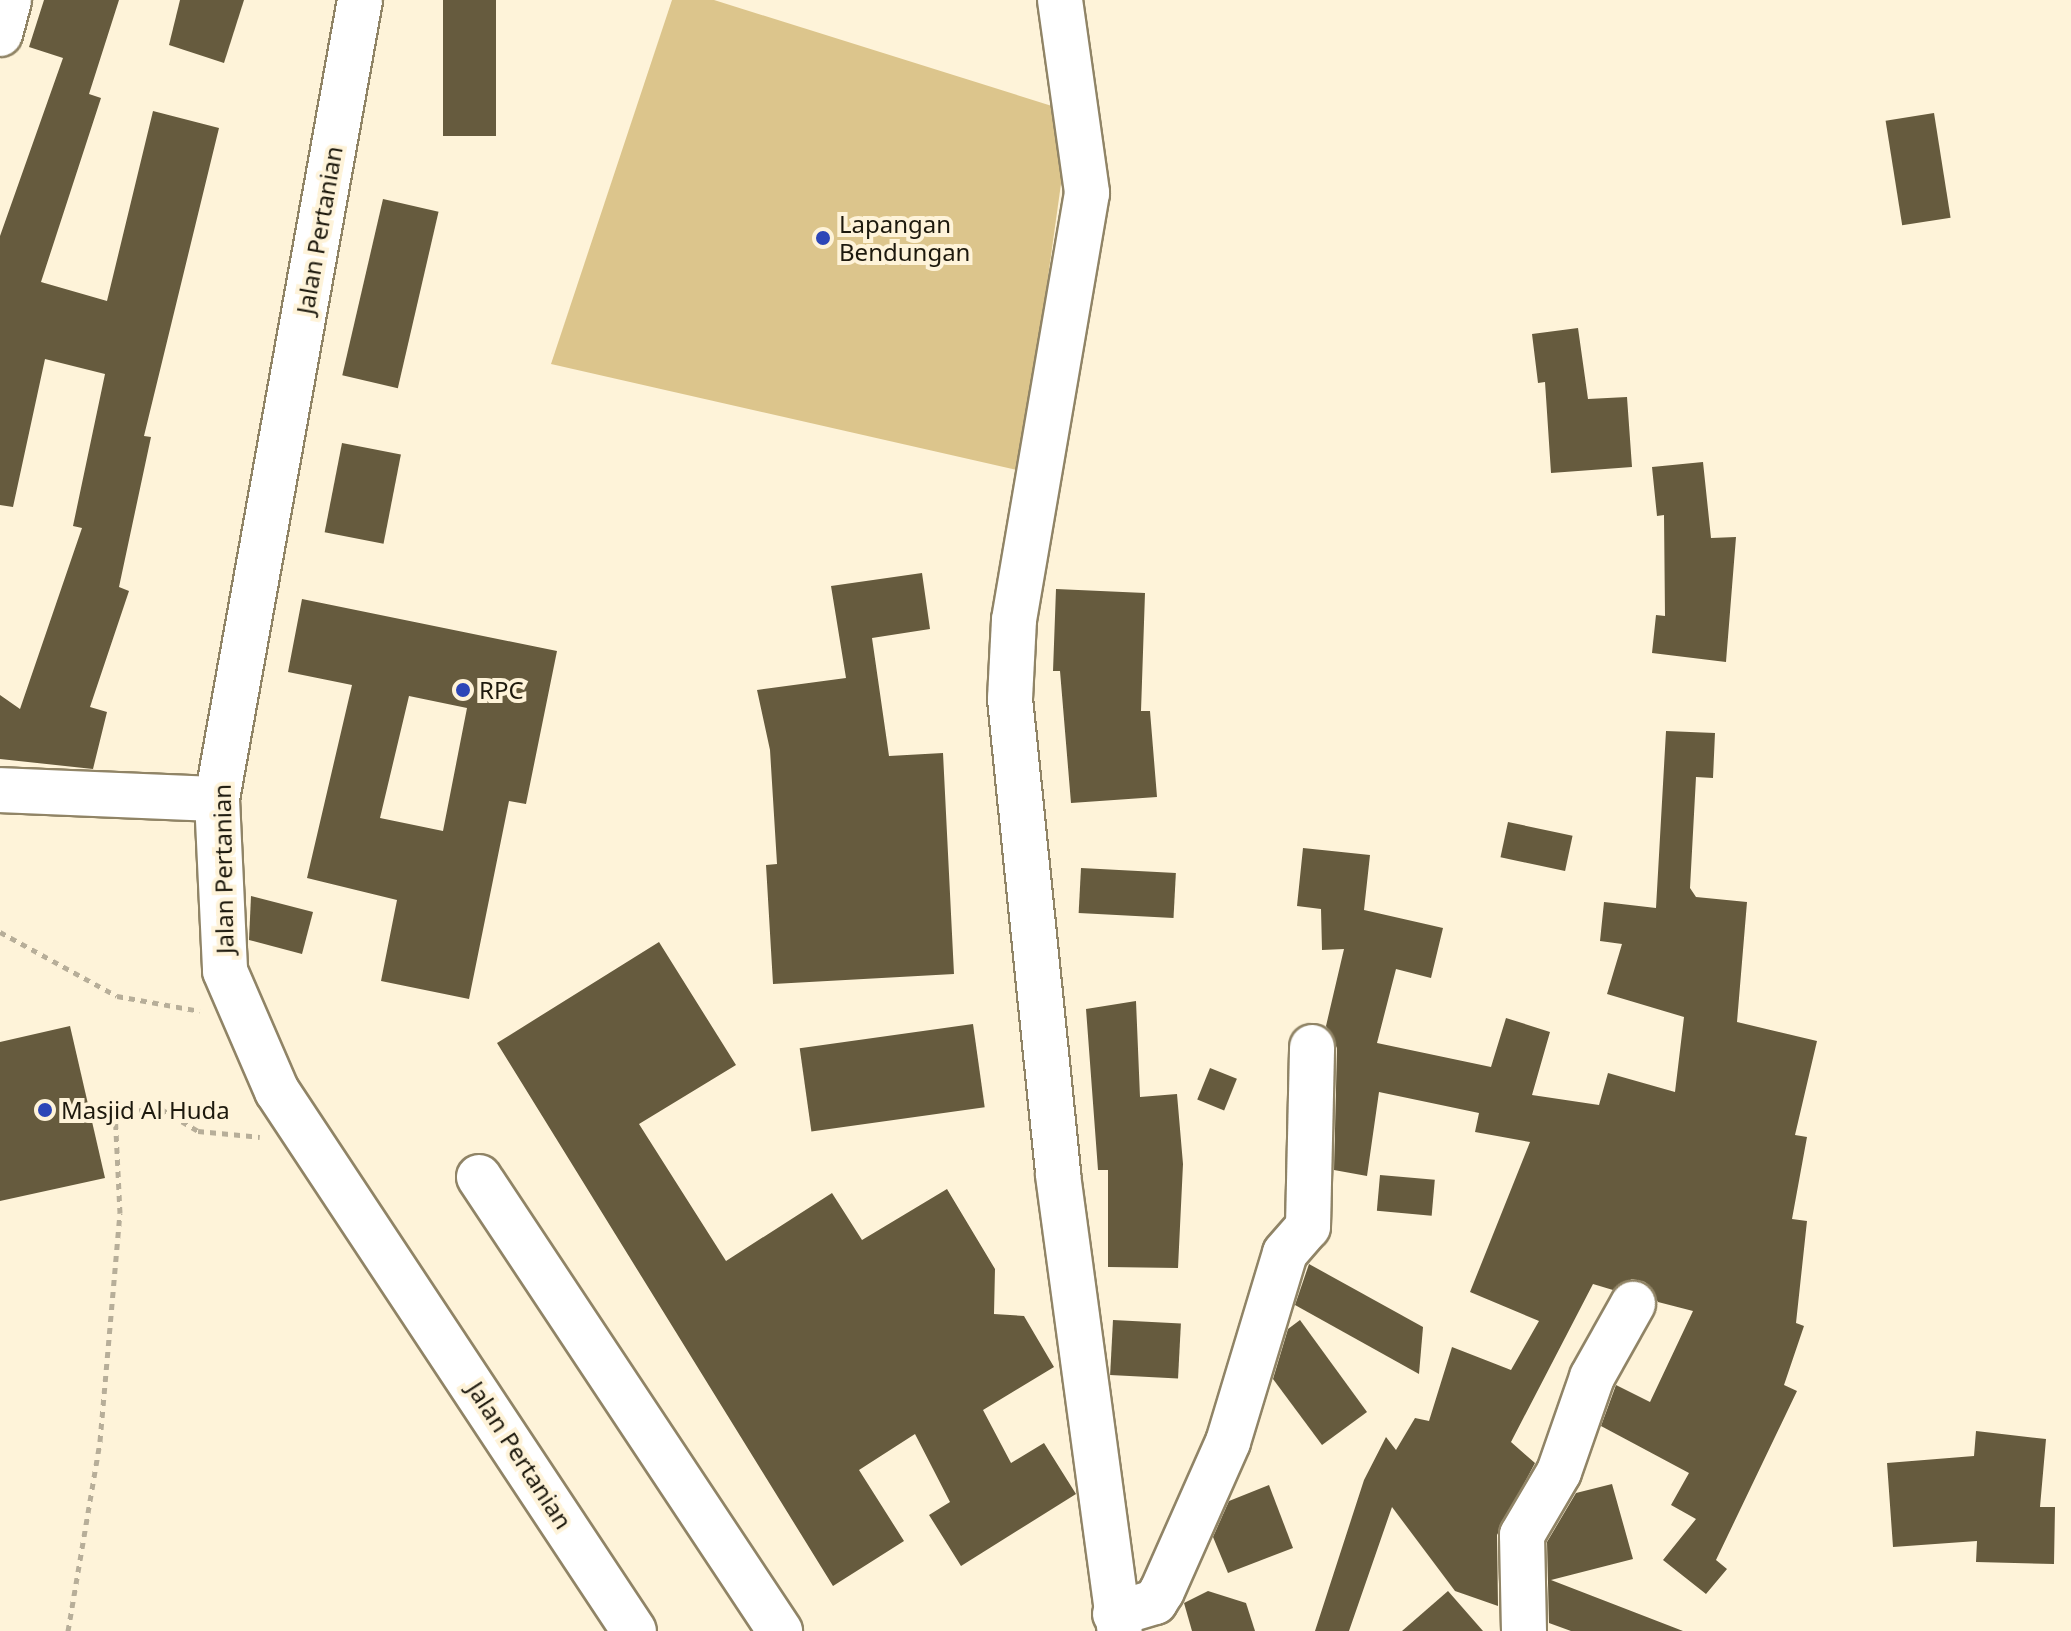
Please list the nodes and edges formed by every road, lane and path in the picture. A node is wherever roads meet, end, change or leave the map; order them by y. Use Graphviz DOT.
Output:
graph roads {
  1 [pos="9,0"];
  2 [pos="360,0"];
  3 [pos="1060,0"];
  4 [pos="0,34"];
  5 [pos="0,790"];
  6 [pos="217,799"];
  7 [pos="0,932"];
  8 [pos="240,1017"];
  9 [pos="1312,1047"];
  10 [pos="309,1141"];
  11 [pos="479,1177"];
  12 [pos="1633,1304"];
  13 [pos="1118,1623"];
  14 [pos="68,1631"];
  15 [pos="634,1631"];
  16 [pos="780,1631"];
  17 [pos="1524,1631"];
  1 -- 4 [label="street"];
  2 -- 6 [label="street, Jalan Pertanian"];
  3 -- 13 [label="street"];
  5 -- 6 [label="street"];
  6 -- 8 [label="street, Jalan Pertanian"];
  7 -- 8 [label="path"];
  8 -- 10 [label="street, Jalan Pertanian"];
  9 -- 13 [label="street"];
  10 -- 14 [label="path"];
  10 -- 15 [label="street, Jalan Pertanian"];
  11 -- 16 [label="street"];
  12 -- 17 [label="street"];
}
